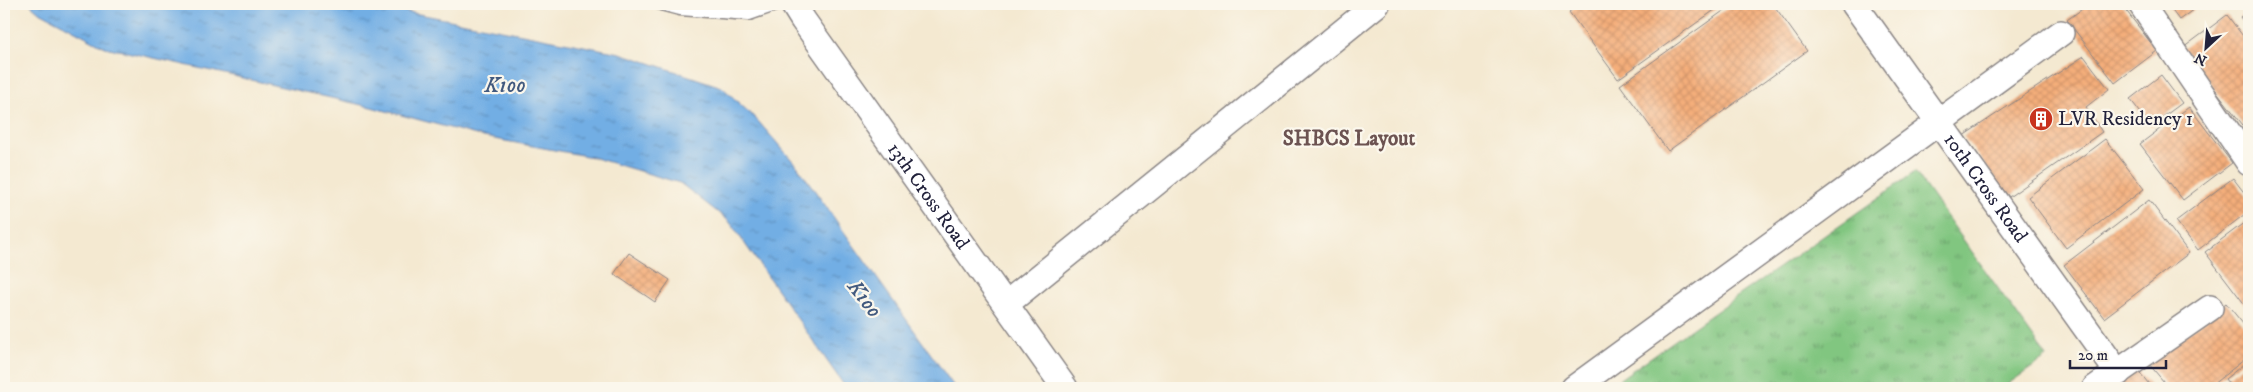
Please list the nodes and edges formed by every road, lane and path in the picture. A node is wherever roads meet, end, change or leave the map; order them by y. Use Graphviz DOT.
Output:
graph roads {
  1 [pos="661,4"];
  2 [pos="778,4"];
  3 [pos="793,4"];
  4 [pos="1377,4"];
  5 [pos="1854,4"];
  6 [pos="2141,4"];
  7 [pos="2061,33"];
  8 [pos="1938,124"];
  9 [pos="2242,135"];
  10 [pos="2249,163"];
  11 [pos="1006,304"];
  12 [pos="2210,308"];
  13 [pos="2118,373"];
  14 [pos="1065,388"];
  15 [pos="1574,388"];
  16 [pos="2095,388"];
  1 -- 2 [label="lane"];
  3 -- 11 [label="street, 13th Cross Road"];
  4 -- 11 [label="street"];
  5 -- 8 [label="street, 10th Cross Road"];
  6 -- 9 [label="street"];
  7 -- 8 [label="street"];
  8 -- 13 [label="street, 10th Cross Road"];
  8 -- 15 [label="street"];
  9 -- 10 [label="street"];
  11 -- 14 [label="street, 13th Cross Road"];
  12 -- 13 [label="street"];
  13 -- 16 [label="street"];
}
